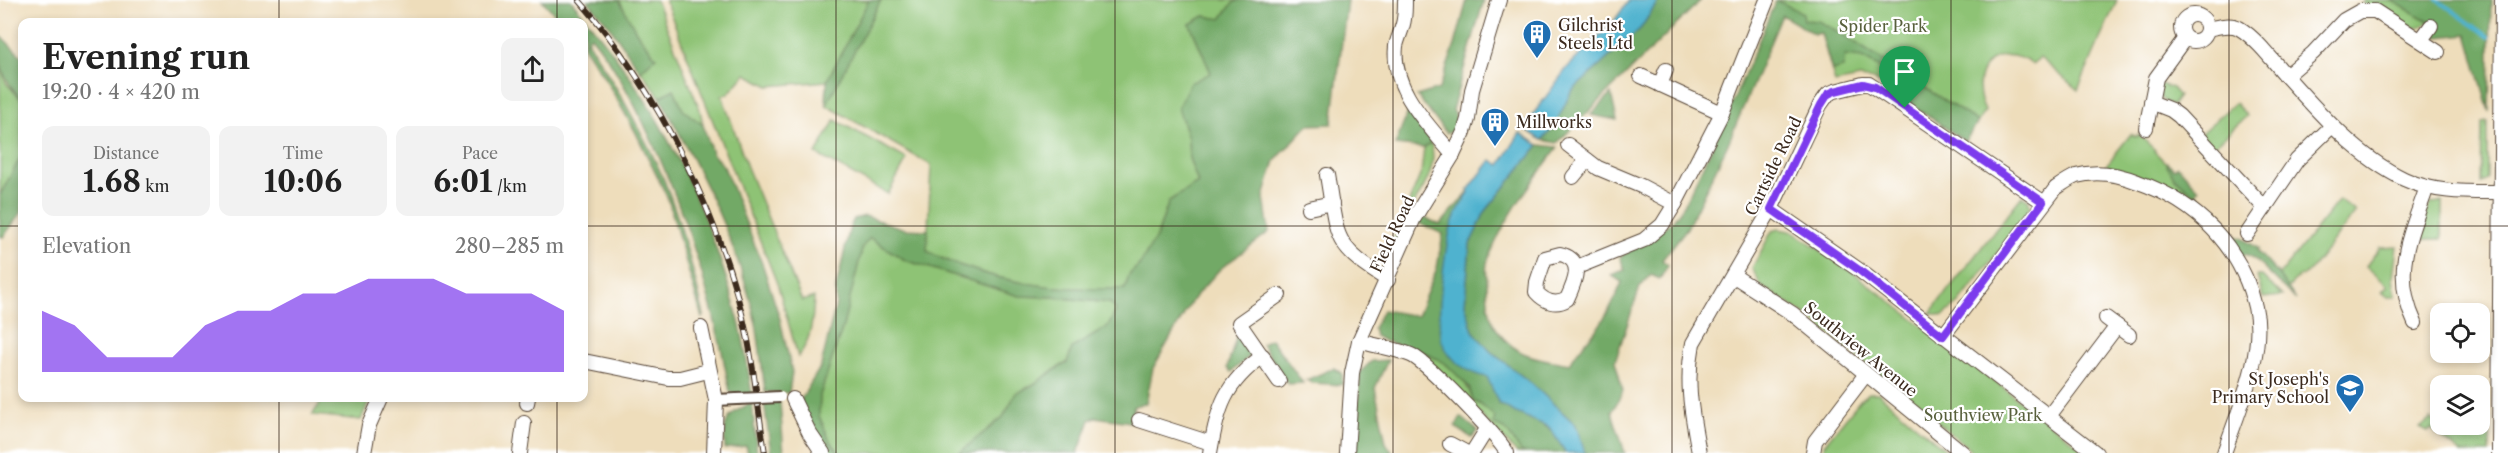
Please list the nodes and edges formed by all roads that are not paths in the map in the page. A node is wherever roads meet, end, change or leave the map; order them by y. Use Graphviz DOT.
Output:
graph roads {
  1 [pos="1405,0"];
  2 [pos="1499,0"];
  3 [pos="1767,0"];
  4 [pos="2505,0"];
  5 [pos="2431,26"];
  6 [pos="2207,29"];
  7 [pos="2185,38"];
  8 [pos="2421,40"];
  9 [pos="2438,52"];
  10 [pos="1666,70"];
  11 [pos="1641,76"];
  12 [pos="2286,76"];
  13 [pos="1660,85"];
  14 [pos="2151,102"];
  15 [pos="1722,112"];
  16 [pos="2332,126"];
  17 [pos="2146,128"];
  18 [pos="1568,145"];
  19 [pos="1453,155"];
  20 [pos="1587,160"];
  21 [pos="1327,176"];
  22 [pos="1573,177"];
  23 [pos="2427,187"];
  24 [pos="2504,192"];
  25 [pos="2043,202"];
  26 [pos="1332,203"];
  27 [pos="1675,204"];
  28 [pos="1309,208"];
  29 [pos="2265,208"];
  30 [pos="1771,209"];
  31 [pos="2247,234"];
  32 [pos="1577,267"];
  33 [pos="1734,276"];
  34 [pos="1388,280"];
  35 [pos="1279,295"];
  36 [pos="2415,323"];
  37 [pos="701,328"];
  38 [pos="2129,335"];
  39 [pos="1943,336"];
  40 [pos="1359,341"];
  41 [pos="1263,356"];
  42 [pos="588,362"];
  43 [pos="708,371"];
  44 [pos="1866,374"];
  45 [pos="1279,381"];
  46 [pos="2505,385"];
  47 [pos="786,398"];
  48 [pos="716,400"];
  49 [pos="379,402"];
  50 [pos="527,402"];
  51 [pos="2049,416"];
  52 [pos="1139,420"];
  53 [pos="524,423"];
  54 [pos="1487,429"];
  55 [pos="1450,444"];
  56 [pos="1210,448"];
  57 [pos="1504,452"];
  58 [pos="364,453"];
  59 [pos="520,453"];
  60 [pos="714,453"];
  61 [pos="823,453"];
  62 [pos="1347,453"];
  63 [pos="1470,453"];
  64 [pos="1699,453"];
  65 [pos="1813,453"];
  66 [pos="1963,453"];
  67 [pos="2096,453"];
  68 [pos="2223,453"];
  69 [pos="2502,453"];
  1 -- 19 [label="street"];
  2 -- 19 [label="street, Field Road"];
  3 -- 15 [label="street"];
  4 -- 24 [label="main road"];
  5 -- 8 [label="street"];
  6 -- 7 [label="street"];
  6 -- 7 [label="street"];
  6 -- 12 [label="street"];
  7 -- 14 [label="street"];
  8 -- 9 [label="street"];
  8 -- 12 [label="street"];
  10 -- 13 [label="street"];
  11 -- 13 [label="street"];
  12 -- 16 [label="street"];
  13 -- 15 [label="street"];
  14 -- 17 [label="street"];
  14 -- 29 [label="street"];
  15 -- 27 [label="street"];
  16 -- 23 [label="street"];
  16 -- 29 [label="street"];
  18 -- 20 [label="street"];
  19 -- 34 [label="street, Field Road"];
  20 -- 22 [label="street"];
  20 -- 27 [label="street"];
  21 -- 26 [label="street"];
  23 -- 24 [label="street"];
  23 -- 36 [label="street"];
  24 -- 46 [label="main road"];
  25 -- 30 [label="street, Cartside Road"];
  25 -- 39 [label="street"];
  25 -- 68 [label="street"];
  26 -- 28 [label="street"];
  26 -- 34 [label="street"];
  27 -- 32 [label="street"];
  29 -- 31 [label="street"];
  30 -- 33 [label="street, Cartside Road"];
  30 -- 39 [label="street"];
  33 -- 44 [label="street, Southview Avenue"];
  33 -- 64 [label="street, Cartside Road"];
  34 -- 40 [label="street, Field Road"];
  35 -- 41 [label="street"];
  37 -- 43 [label="street"];
  38 -- 51 [label="street"];
  39 -- 51 [label="street"];
  40 -- 54 [label="street"];
  40 -- 62 [label="street, Field Road"];
  41 -- 45 [label="street"];
  41 -- 56 [label="street"];
  42 -- 43 [label="street"];
  43 -- 48 [label="street"];
  44 -- 65 [label="street"];
  44 -- 66 [label="street, Southview Avenue"];
  46 -- 69 [label="main road"];
  47 -- 48 [label="street, bridge"];
  47 -- 61 [label="street"];
  48 -- 60 [label="street"];
  49 -- 58 [label="street"];
  50 -- 53 [label="street"];
  51 -- 67 [label="street"];
  52 -- 56 [label="street"];
  53 -- 59 [label="street"];
  54 -- 57 [label="street"];
  54 -- 63 [label="street"];
  55 -- 63 [label="street"];
}
